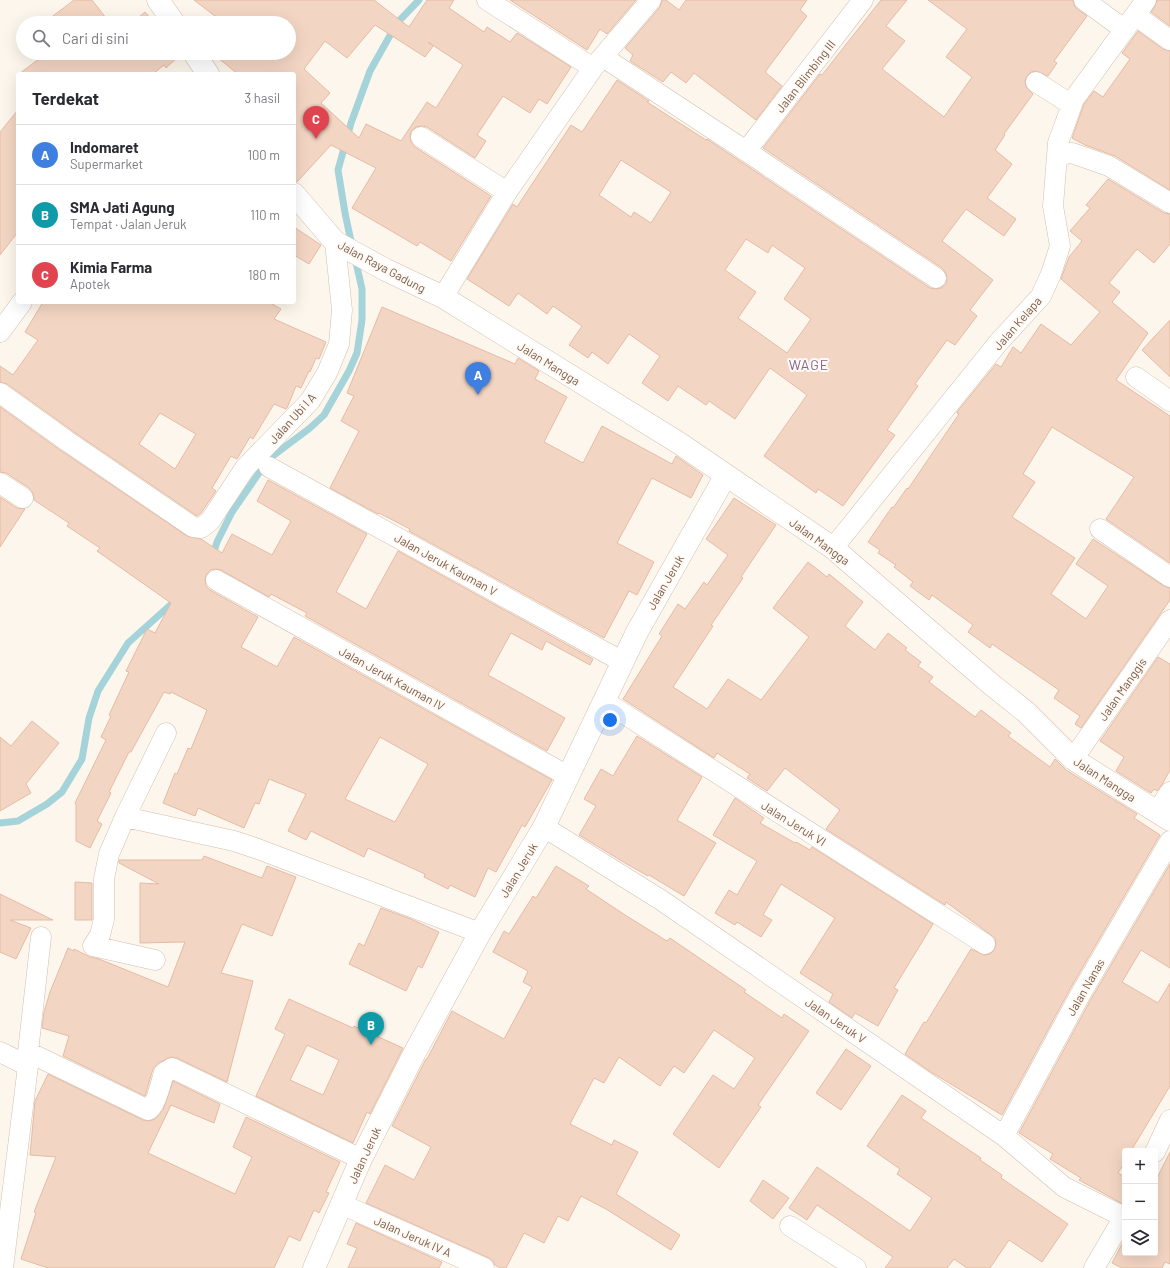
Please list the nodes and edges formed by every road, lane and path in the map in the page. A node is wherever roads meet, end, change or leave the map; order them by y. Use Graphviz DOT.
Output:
graph roads {
  1 [pos="158,0"];
  2 [pos="487,0"];
  3 [pos="651,0"];
  4 [pos="863,0"];
  5 [pos="1084,0"];
  6 [pos="1136,15"];
  7 [pos="169,16"];
  8 [pos="1170,40"];
  9 [pos="199,60"];
  10 [pos="598,63"];
  11 [pos="207,72"];
  12 [pos="1036,82"];
  13 [pos="1072,105"];
  14 [pos="421,137"];
  15 [pos="746,151"];
  16 [pos="1056,155"];
  17 [pos="507,192"];
  18 [pos="296,196"];
  19 [pos="1170,204"];
  20 [pos="343,247"];
  21 [pos="936,278"];
  22 [pos="443,297"];
  23 [pos="21,304"];
  24 [pos="0,332"];
  25 [pos="1136,377"];
  26 [pos="0,393"];
  27 [pos="1170,401"];
  28 [pos="268,467"];
  29 [pos="726,475"];
  30 [pos="0,483"];
  31 [pos="23,498"];
  32 [pos="1100,529"];
  33 [pos="833,548"];
  34 [pos="1170,577"];
  35 [pos="216,580"];
  36 [pos="1170,620"];
  37 [pos="623,662"];
  38 [pos="604,701"];
  39 [pos="166,733"];
  40 [pos="1073,759"];
  41 [pos="568,776"];
  42 [pos="1170,792"];
  43 [pos="1164,816"];
  44 [pos="125,817"];
  45 [pos="544,827"];
  46 [pos="1170,841"];
  47 [pos="480,933"];
  48 [pos="41,937"];
  49 [pos="985,944"];
  50 [pos="154,960"];
  51 [pos="0,1052"];
  52 [pos="28,1059"];
  53 [pos="1170,1120"];
  54 [pos="1004,1136"];
  55 [pos="1157,1148"];
  56 [pos="361,1159"];
  57 [pos="341,1204"];
  58 [pos="1122,1215"];
  59 [pos="1122,1219"];
  60 [pos="790,1226"];
  61 [pos="3,1256"];
  62 [pos="314,1268"];
  63 [pos="484,1268"];
  64 [pos="856,1268"];
  65 [pos="1094,1268"];
  1 -- 7 [label="street"];
  2 -- 10 [label="street"];
  3 -- 10 [label="street"];
  4 -- 15 [label="street, Jalan Blimbing III"];
  5 -- 6 [label="street"];
  6 -- 8 [label="street"];
  6 -- 13 [label="street, Jalan Kelapa"];
  9 -- 11 [label="street"];
  10 -- 15 [label="street"];
  10 -- 17 [label="street"];
  12 -- 13 [label="street"];
  13 -- 16 [label="street, Jalan Kelapa"];
  14 -- 17 [label="street"];
  15 -- 21 [label="street"];
  16 -- 19 [label="street"];
  16 -- 33 [label="street, Jalan Kelapa"];
  17 -- 22 [label="street"];
  18 -- 20 [label="street, Jalan Raya Gadung"];
  20 -- 22 [label="street, Jalan Raya Gadung"];
  20 -- 26 [label="street, Jalan Ubi I A"];
  22 -- 29 [label="street, Jalan Mangga"];
  23 -- 24 [label="street"];
  25 -- 27 [label="street"];
  28 -- 37 [label="street, Jalan Jeruk Kauman V"];
  29 -- 33 [label="street, Jalan Mangga"];
  29 -- 37 [label="street, Jalan Jeruk"];
  30 -- 31 [label="street"];
  32 -- 34 [label="street"];
  33 -- 40 [label="street, Jalan Mangga"];
  35 -- 41 [label="street, Jalan Jeruk Kauman IV"];
  36 -- 40 [label="street, Jalan Manggis"];
  37 -- 38 [label="street, Jalan Jeruk"];
  38 -- 41 [label="street, Jalan Jeruk"];
  38 -- 49 [label="street, Jalan Jeruk VI"];
  39 -- 44 [label="street"];
  40 -- 43 [label="street, Jalan Mangga"];
  41 -- 45 [label="street, Jalan Jeruk"];
  42 -- 43 [label="street"];
  44 -- 47 [label="street"];
  44 -- 50 [label="street"];
  45 -- 47 [label="street, Jalan Jeruk"];
  45 -- 54 [label="street, Jalan Jeruk V"];
  46 -- 54 [label="street, Jalan Nanas"];
  47 -- 56 [label="street, Jalan Jeruk"];
  48 -- 52 [label="street"];
  51 -- 52 [label="street"];
  52 -- 56 [label="street"];
  52 -- 61 [label="street"];
  53 -- 55 [label="street"];
  54 -- 58 [label="street, Jalan Jeruk V"];
  56 -- 57 [label="street, Jalan Jeruk"];
  57 -- 62 [label="street, Jalan Jeruk"];
  57 -- 63 [label="street, Jalan Jeruk IV A"];
  59 -- 65 [label="street"];
  60 -- 64 [label="street"];
}
